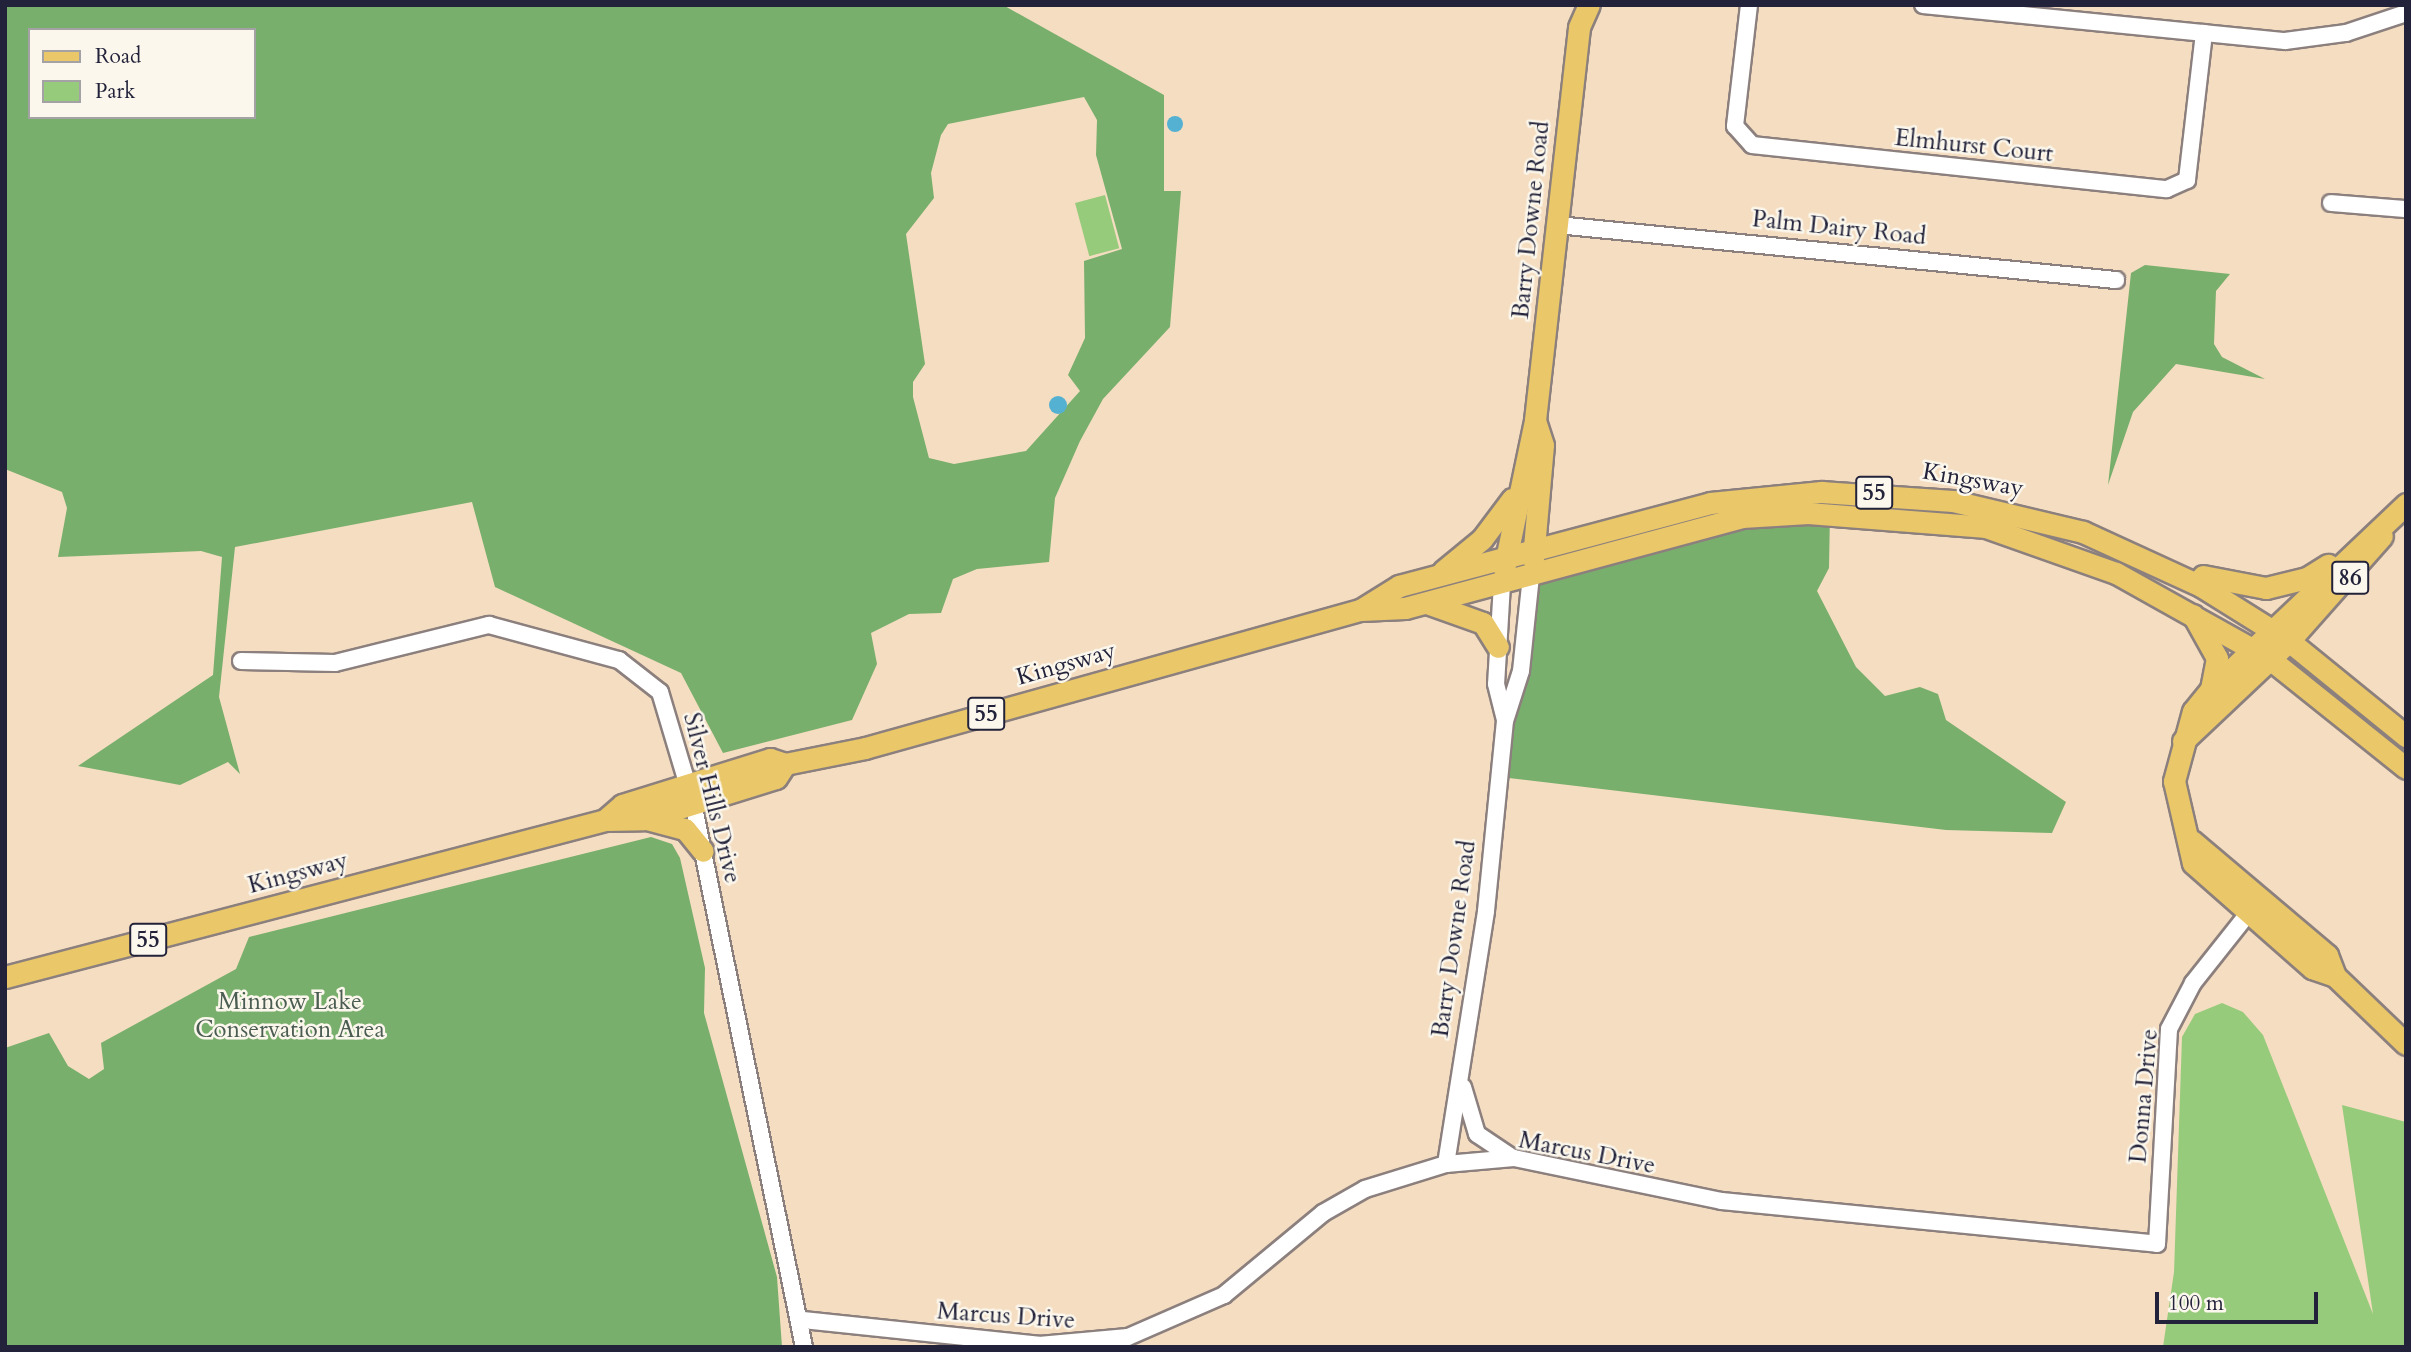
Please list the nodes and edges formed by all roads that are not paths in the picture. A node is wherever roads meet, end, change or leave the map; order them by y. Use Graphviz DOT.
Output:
graph roads {
  1 [pos="1570,5"];
  2 [pos="1589,5"];
  3 [pos="1749,5"];
  4 [pos="1923,5"];
  5 [pos="2406,13"];
  6 [pos="1579,27"];
  7 [pos="2204,33"];
  8 [pos="2331,203"];
  9 [pos="2406,209"];
  10 [pos="1557,225"];
  11 [pos="2116,281"];
  12 [pos="1535,420"];
  13 [pos="1520,481"];
  14 [pos="2404,506"];
  15 [pos="1534,548"];
  16 [pos="2346,556"];
  17 [pos="1505,558"];
  18 [pos="2149,561"];
  19 [pos="1531,576"];
  20 [pos="1433,577"];
  21 [pos="1502,584"];
  22 [pos="1425,603"];
  23 [pos="1360,610"];
  24 [pos="2190,610"];
  25 [pos="2282,636"];
  26 [pos="1498,647"];
  27 [pos="2263,654"];
  28 [pos="241,661"];
  29 [pos="2211,689"];
  30 [pos="1505,720"];
  31 [pos="2406,736"];
  32 [pos="2182,743"];
  33 [pos="2406,768"];
  34 [pos="691,793"];
  35 [pos="645,819"];
  36 [pos="605,820"];
  37 [pos="2192,841"];
  38 [pos="702,851"];
  39 [pos="2262,897"];
  40 [pos="2248,914"];
  41 [pos="2335,975"];
  42 [pos="5,977"];
  43 [pos="2406,1044"];
  44 [pos="1461,1075"];
  45 [pos="1514,1158"];
  46 [pos="1446,1164"];
  47 [pos="2158,1244"];
  48 [pos="803,1320"];
  49 [pos="804,1347"];
  1 -- 6 [label="main road, Barry Downe Road"];
  2 -- 6 [label="main road, Barry Downe Road"];
  3 -- 7 [label="street, Elmhurst Court"];
  4 -- 7 [label="street"];
  5 -- 7 [label="street"];
  6 -- 10 [label="main road, Barry Downe Road"];
  8 -- 9 [label="street"];
  10 -- 11 [label="street, Palm Dairy Road"];
  10 -- 12 [label="main road, Barry Downe Road"];
  12 -- 13 [label="main road, Barry Downe Road"];
  12 -- 15 [label="main road, Barry Downe Road"];
  13 -- 17 [label="main road, Barry Downe Road"];
  13 -- 20 [label="main road"];
  14 -- 16 [label="main road, 86"];
  14 -- 25 [label="main road, 86"];
  15 -- 17 [label="main road, Kingsway / 55"];
  15 -- 18 [label="main road, Kingsway / 55"];
  15 -- 19 [label="main road, Barry Downe Road"];
  16 -- 18 [label="main road"];
  16 -- 25 [label="main road, 86"];
  17 -- 20 [label="main road, Kingsway / 55"];
  17 -- 21 [label="main road, Barry Downe Road"];
  18 -- 25 [label="main road, Kingsway / 55"];
  19 -- 21 [label="main road, Kingsway / 55"];
  19 -- 24 [label="main road, Kingsway / 55"];
  19 -- 30 [label="street, Barry Downe Road"];
  20 -- 23 [label="main road, Kingsway / 55"];
  21 -- 22 [label="main road, Kingsway / 55"];
  21 -- 26 [label="street, Barry Downe Road"];
  22 -- 23 [label="main road, Kingsway / 55"];
  22 -- 26 [label="main road"];
  23 -- 34 [label="main road, Kingsway / 55"];
  24 -- 27 [label="main road, Kingsway / 55"];
  24 -- 29 [label="main road"];
  25 -- 27 [label="main road, 86"];
  25 -- 31 [label="main road, Kingsway / 55"];
  26 -- 30 [label="street, Barry Downe Road"];
  27 -- 29 [label="main road"];
  27 -- 32 [label="main road"];
  27 -- 33 [label="main road, Kingsway / 55"];
  28 -- 34 [label="street, Silver Hills Drive"];
  29 -- 32 [label="main road"];
  30 -- 44 [label="street, Barry Downe Road"];
  32 -- 37 [label="main road"];
  34 -- 35 [label="main road, Kingsway / 55"];
  34 -- 36 [label="main road, Kingsway / 55"];
  34 -- 38 [label="street, Silver Hills Drive"];
  35 -- 36 [label="main road, Kingsway / 55"];
  35 -- 38 [label="main road"];
  36 -- 42 [label="main road, Kingsway / 55"];
  37 -- 39 [label="main road"];
  37 -- 40 [label="main road"];
  38 -- 48 [label="street, Silver Hills Drive"];
  39 -- 40 [label="street, Donna Drive"];
  39 -- 41 [label="main road"];
  40 -- 41 [label="main road"];
  40 -- 47 [label="street, Donna Drive"];
  41 -- 43 [label="main road"];
  44 -- 45 [label="street"];
  44 -- 46 [label="street, Barry Downe Road"];
  45 -- 46 [label="street, Marcus Drive"];
  45 -- 47 [label="street, Marcus Drive"];
  46 -- 48 [label="street, Marcus Drive"];
  48 -- 49 [label="street, Silver Hills Drive"];
}
